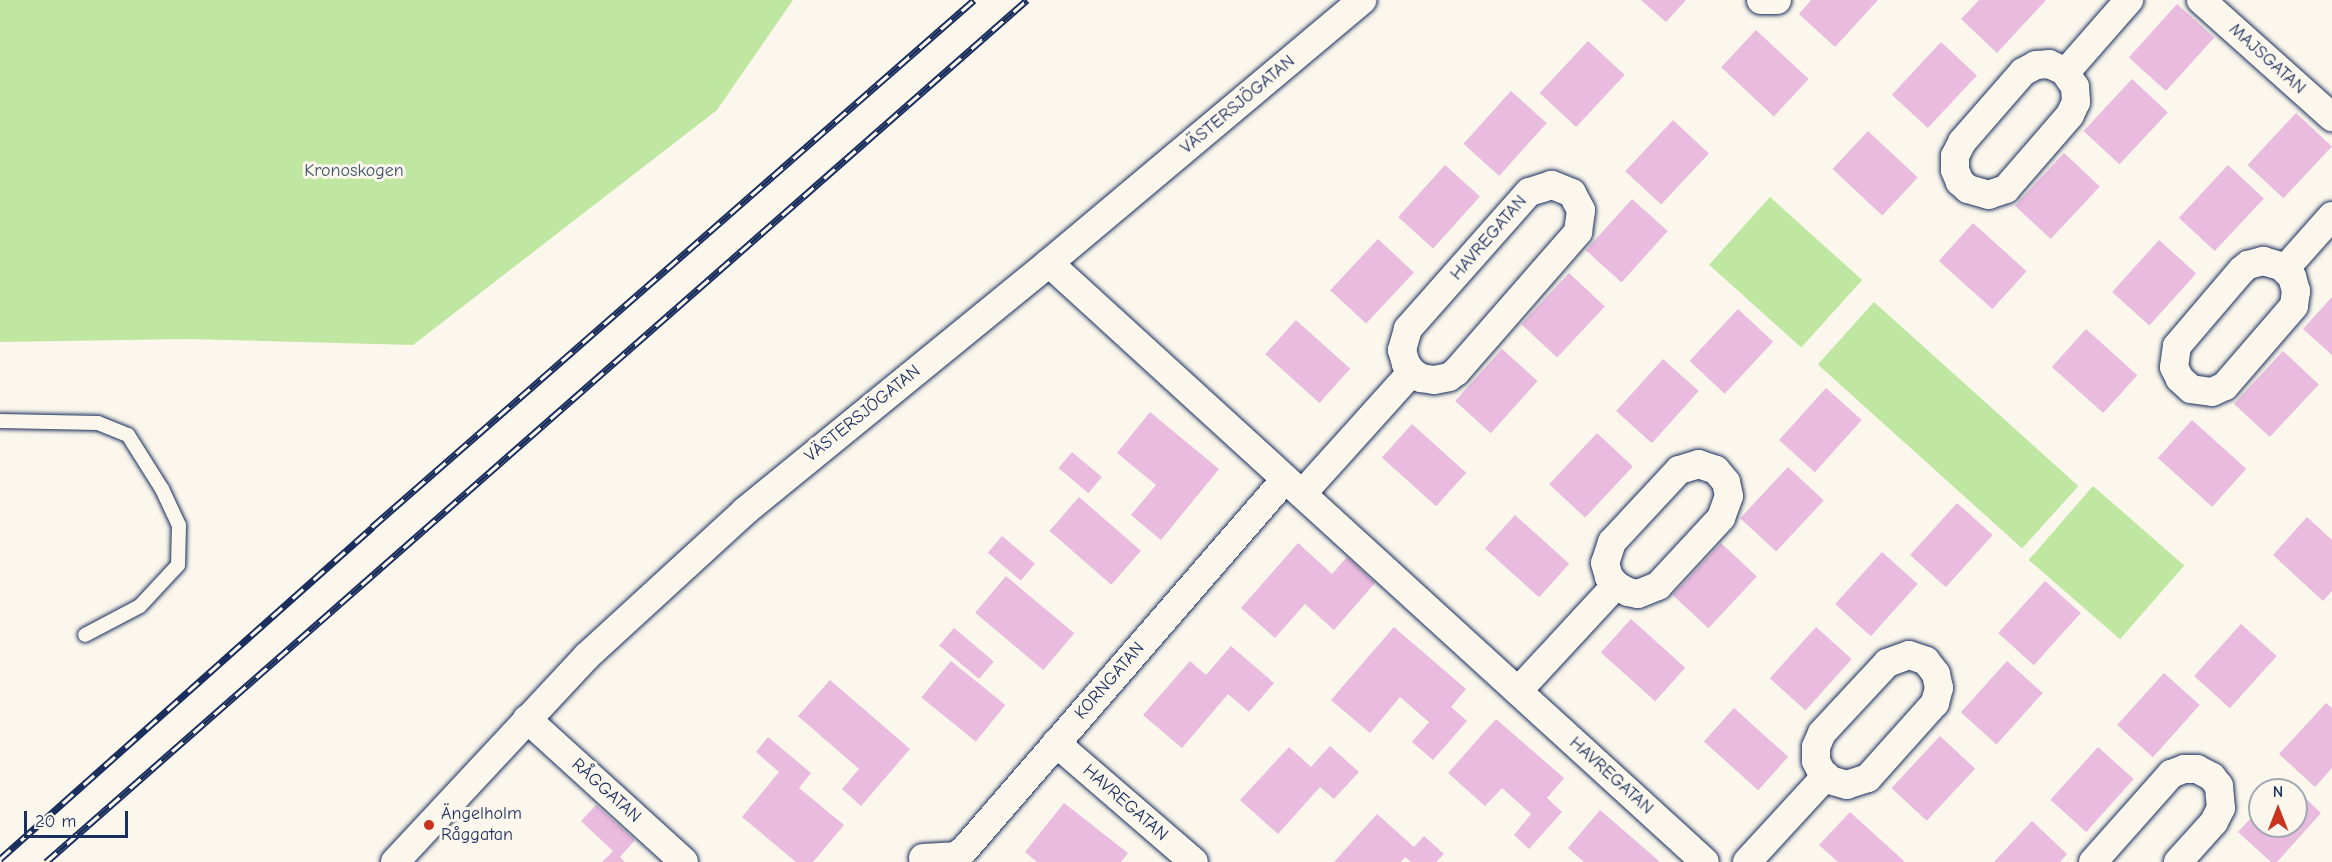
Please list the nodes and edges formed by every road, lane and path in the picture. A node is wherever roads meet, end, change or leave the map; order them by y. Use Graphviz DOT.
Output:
graph roads {
  1 [pos="1362,0"];
  2 [pos="1761,0"];
  3 [pos="1777,0"];
  4 [pos="2129,0"];
  5 [pos="2201,0"];
  6 [pos="2066,72"];
  7 [pos="2332,117"];
  8 [pos="2332,216"];
  9 [pos="1049,263"];
  10 [pos="2285,269"];
  11 [pos="1412,372"];
  12 [pos="0,422"];
  13 [pos="1294,486"];
  14 [pos="1616,585"];
  15 [pos="85,635"];
  16 [pos="1518,691"];
  17 [pos="527,719"];
  18 [pos="1056,743"];
  19 [pos="1826,776"];
  20 [pos="923,858"];
  21 [pos="395,862"];
  22 [pos="684,862"];
  23 [pos="1194,862"];
  24 [pos="1705,862"];
  25 [pos="1747,862"];
  26 [pos="2093,862"];
  27 [pos="2178,862"];
  1 -- 9 [label="street, VÄSTERSJÖGATAN"];
  2 -- 3 [label="street"];
  4 -- 6 [label="street"];
  5 -- 7 [label="street, MAJSGATAN"];
  6 -- 6 [label="street"];
  8 -- 10 [label="street"];
  9 -- 13 [label="street, HAVREGATAN"];
  9 -- 17 [label="street, VÄSTERSJÖGATAN"];
  10 -- 10 [label="street"];
  11 -- 11 [label="street, HAVREGATAN"];
  11 -- 13 [label="street"];
  12 -- 15 [label="lane"];
  13 -- 16 [label="street, HAVREGATAN"];
  13 -- 18 [label="street, KORNGATAN"];
  14 -- 14 [label="street"];
  14 -- 16 [label="street"];
  16 -- 24 [label="street, HAVREGATAN"];
  17 -- 21 [label="street, VÄSTERSJÖGATAN"];
  17 -- 22 [label="street, RÅGGATAN"];
  18 -- 20 [label="street, KORNGATAN"];
  18 -- 23 [label="street, HAVREGATAN"];
  19 -- 19 [label="street"];
  19 -- 25 [label="street"];
  26 -- 27 [label="street"];
}
